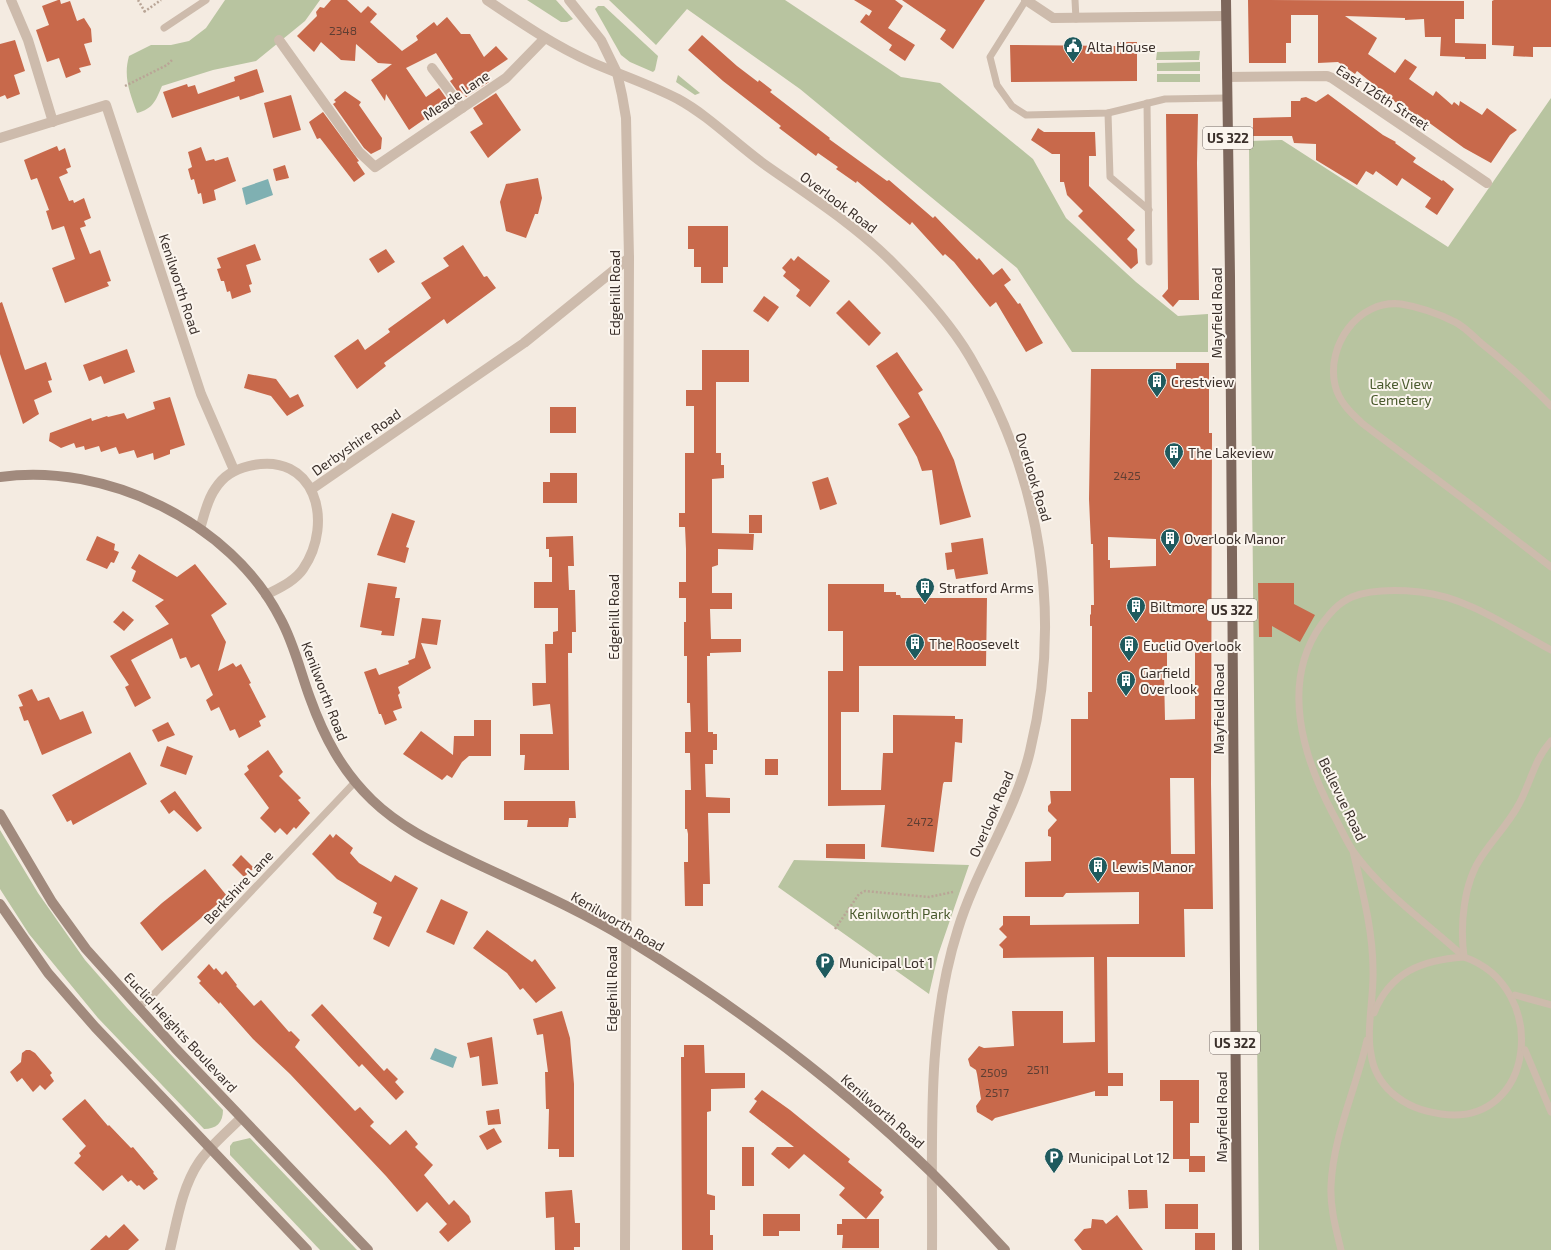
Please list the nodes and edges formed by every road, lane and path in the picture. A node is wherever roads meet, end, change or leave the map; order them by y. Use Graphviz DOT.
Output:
graph roads {
  1 [pos="12,0"];
  2 [pos="138,0"];
  3 [pos="161,0"];
  4 [pos="206,0"];
  5 [pos="487,0"];
  6 [pos="569,0"];
  7 [pos="1026,0"];
  8 [pos="1075,0"];
  9 [pos="1226,0"];
  10 [pos="1226,16"];
  11 [pos="1076,19"];
  12 [pos="164,28"];
  13 [pos="545,38"];
  14 [pos="279,40"];
  15 [pos="172,60"];
  16 [pos="432,68"];
  17 [pos="617,73"];
  18 [pos="1227,77"];
  19 [pos="125,86"];
  20 [pos="1227,98"];
  21 [pos="1147,103"];
  22 [pos="462,108"];
  23 [pos="1108,113"];
  24 [pos="53,122"];
  25 [pos="0,138"];
  26 [pos="1487,183"];
  27 [pos="1149,210"];
  28 [pos="629,258"];
  29 [pos="1149,262"];
  30 [pos="1551,406"];
  31 [pos="234,470"];
  32 [pos="0,477"];
  33 [pos="312,489"];
  34 [pos="200,529"];
  35 [pos="1551,567"];
  36 [pos="266,595"];
  37 [pos="1551,650"];
  38 [pos="1551,741"];
  39 [pos="355,782"];
  40 [pos="0,814"];
  41 [pos="1353,851"];
  42 [pos="953,892"];
  43 [pos="0,904"];
  44 [pos="835,929"];
  45 [pos="625,938"];
  46 [pos="1464,957"];
  47 [pos="1515,995"];
  48 [pos="1551,1005"];
  49 [pos="138,1008"];
  50 [pos="1371,1020"];
  51 [pos="1525,1050"];
  52 [pos="1551,1112"];
  53 [pos="241,1118"];
  54 [pos="210,1149"];
  55 [pos="932,1173"];
  56 [pos="170,1250"];
  57 [pos="307,1250"];
  58 [pos="368,1250"];
  59 [pos="625,1250"];
  60 [pos="932,1250"];
  61 [pos="1005,1250"];
  62 [pos="1236,1250"];
  63 [pos="1341,1250"];
  1 -- 24 [label="street"];
  2 -- 3 [label="path"];
  4 -- 12 [label="lane"];
  5 -- 13 [label="street, Overlook Road"];
  6 -- 17 [label="street, Edgehill Road"];
  7 -- 11 [label="street"];
  7 -- 23 [label="lane"];
  8 -- 11 [label="lane"];
  9 -- 10 [label="main road, Mayfield Road / US 322"];
  10 -- 11 [label="street"];
  10 -- 18 [label="main road, Mayfield Road / US 322"];
  13 -- 17 [label="street, Overlook Road"];
  13 -- 22 [label="street, Meade Lane"];
  14 -- 22 [label="street, Meade Lane"];
  15 -- 19 [label="path"];
  16 -- 22 [label="street"];
  17 -- 28 [label="street, Edgehill Road"];
  17 -- 55 [label="street, Overlook Road"];
  18 -- 20 [label="main road, Mayfield Road / US 322"];
  18 -- 26 [label="street, East 126th Street"];
  20 -- 21 [label="lane"];
  20 -- 62 [label="main road, Mayfield Road / US 322"];
  21 -- 23 [label="lane"];
  21 -- 27 [label="lane"];
  23 -- 27 [label="lane"];
  24 -- 25 [label="street"];
  24 -- 31 [label="street, Kenilworth Road"];
  27 -- 29 [label="lane"];
  28 -- 33 [label="street, Derbyshire Road"];
  28 -- 45 [label="street, Edgehill Road"];
  30 -- 35 [label="lane"];
  31 -- 33 [label="street"];
  31 -- 34 [label="street"];
  32 -- 34 [label="main road"];
  33 -- 36 [label="street, Derbyshire Road"];
  34 -- 36 [label="main road"];
  36 -- 39 [label="main road, Kenilworth Road"];
  37 -- 41 [label="lane, Bellevue Road"];
  38 -- 46 [label="lane"];
  39 -- 45 [label="main road, Kenilworth Road"];
  39 -- 49 [label="lane, Berkshire Lane"];
  40 -- 49 [label="main road, Euclid Heights Boulevard"];
  41 -- 46 [label="lane, Bellevue Road"];
  41 -- 50 [label="lane"];
  42 -- 44 [label="path"];
  43 -- 54 [label="main road"];
  45 -- 55 [label="main road, Kenilworth Road"];
  45 -- 59 [label="street, Edgehill Road"];
  46 -- 47 [label="lane, Bellevue Road"];
  46 -- 50 [label="lane"];
  47 -- 48 [label="lane"];
  47 -- 51 [label="lane"];
  49 -- 53 [label="main road, Euclid Heights Boulevard"];
  50 -- 51 [label="lane"];
  50 -- 63 [label="lane"];
  51 -- 52 [label="lane"];
  53 -- 54 [label="street"];
  53 -- 58 [label="main road, Euclid Heights Boulevard"];
  54 -- 56 [label="street"];
  54 -- 57 [label="main road"];
  55 -- 60 [label="street, Overlook Road"];
  55 -- 61 [label="main road, Kenilworth Road"];
}
